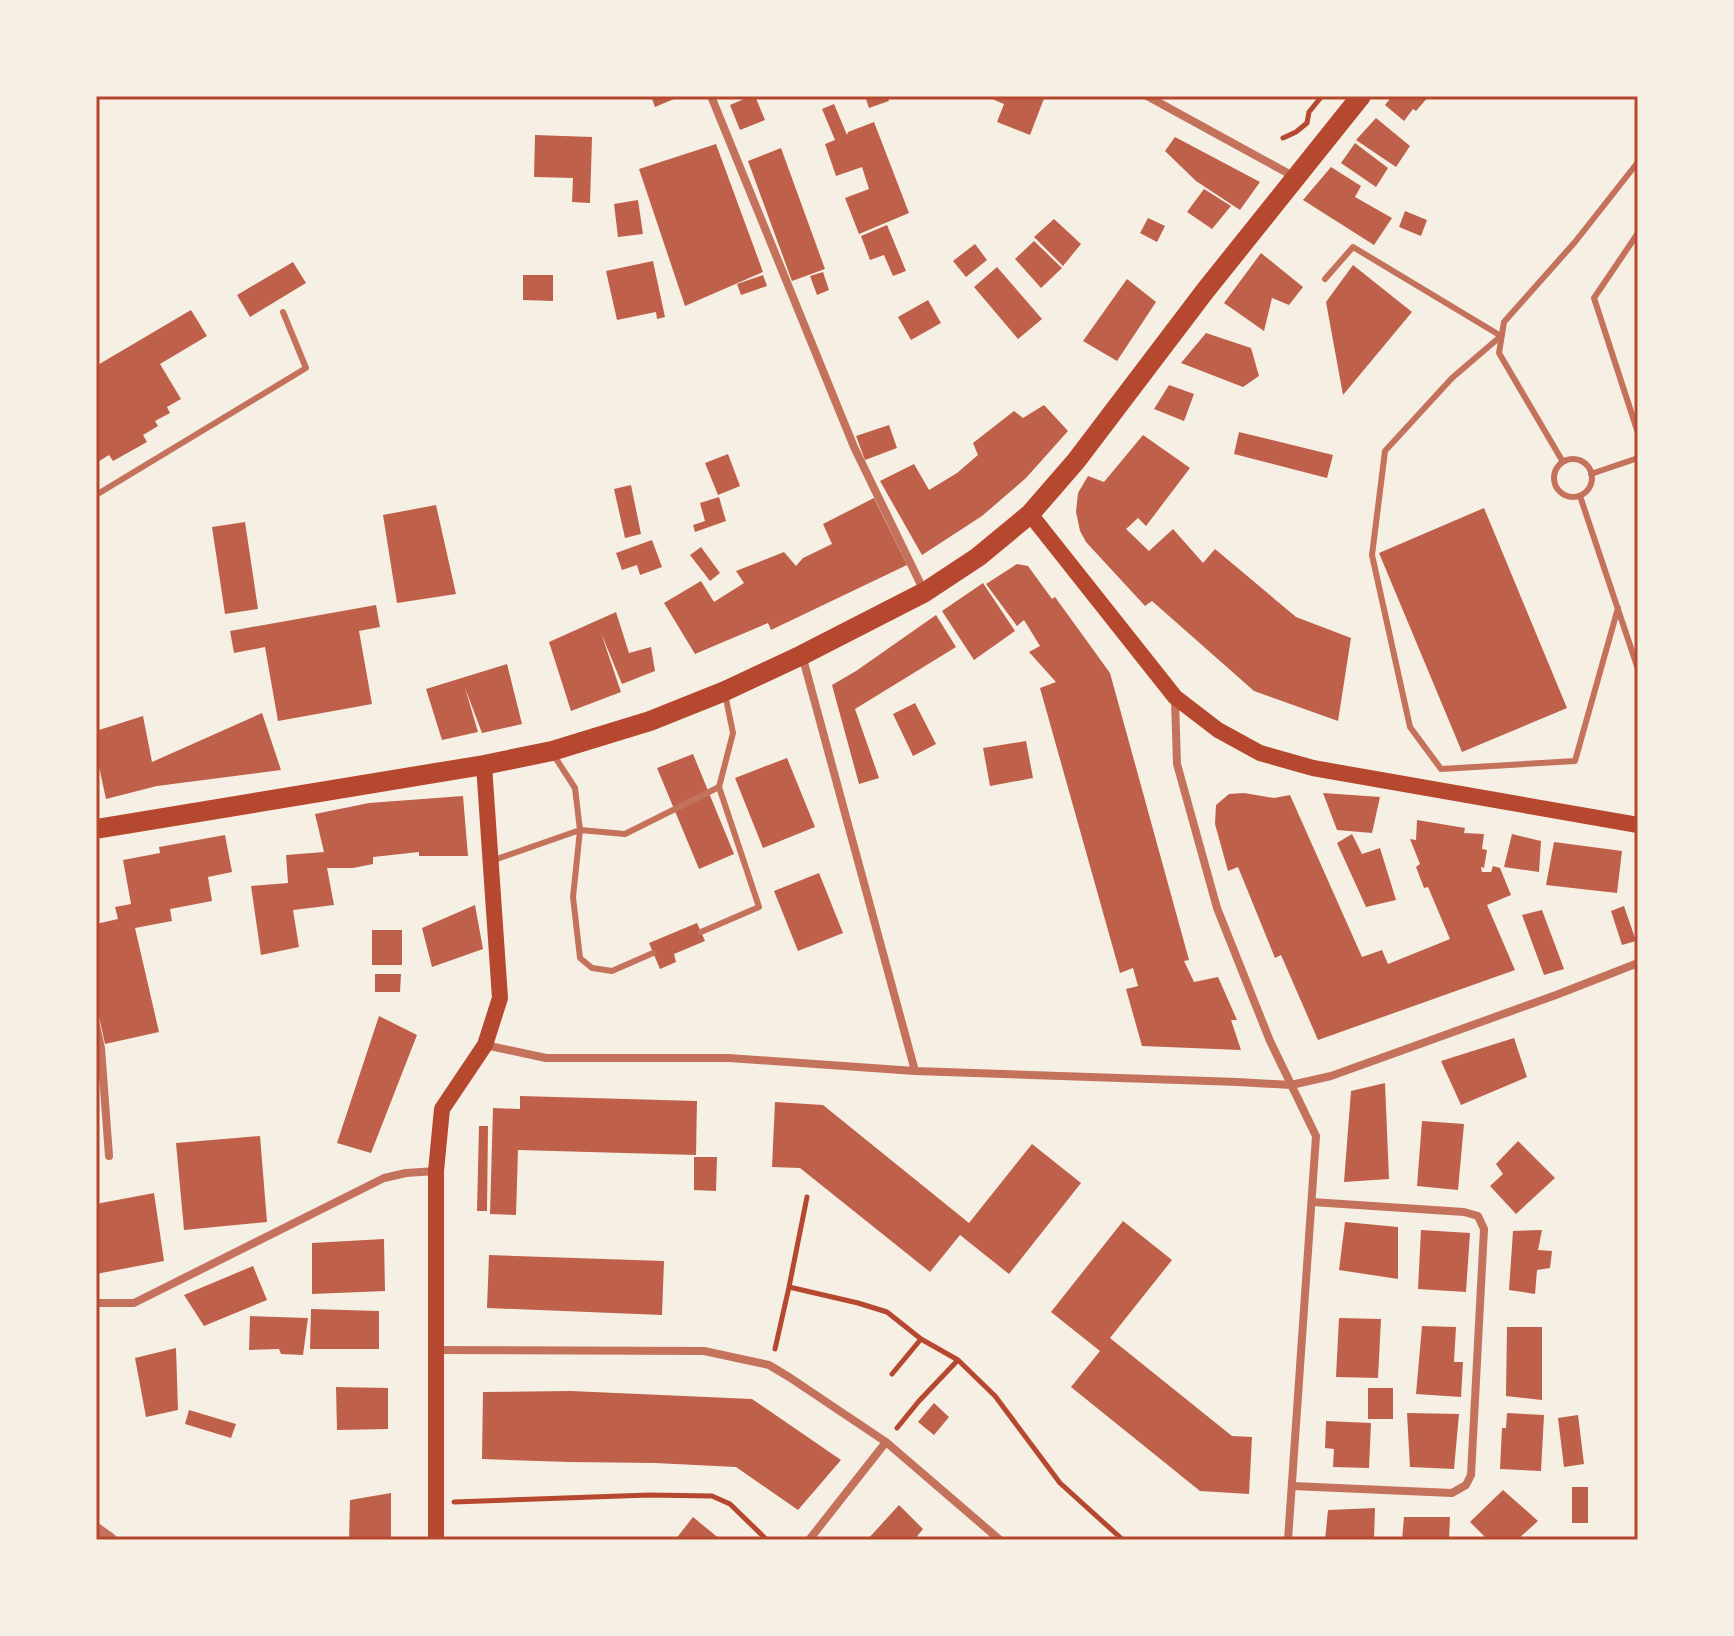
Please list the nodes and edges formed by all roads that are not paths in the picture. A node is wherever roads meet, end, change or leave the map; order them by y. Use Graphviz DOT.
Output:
graph roads {
  1 [pos="711,96"];
  2 [pos="1147,96"];
  3 [pos="1361,96"];
  4 [pos="1638,162"];
  5 [pos="1295,177"];
  6 [pos="1638,233"];
  7 [pos="1325,279"];
  8 [pos="283,312"];
  9 [pos="1501,336"];
  10 [pos="1638,433"];
  11 [pos="1638,458"];
  12 [pos="1563,462"];
  13 [pos="1591,474"];
  14 [pos="96,495"];
  15 [pos="1580,496"];
  16 [pos="1030,514"];
  17 [pos="925,592"];
  18 [pos="1618,608"];
  19 [pos="1638,635"];
  20 [pos="1628,638"];
  21 [pos="802,655"];
  22 [pos="1638,669"];
  23 [pos="725,691"];
  24 [pos="1175,697"];
  25 [pos="552,751"];
  26 [pos="484,765"];
  27 [pos="719,787"];
  28 [pos="1638,825"];
  29 [pos="96,829"];
  30 [pos="580,830"];
  31 [pos="490,861"];
  32 [pos="701,932"];
  33 [pos="653,953"];
  34 [pos="1638,963"];
  35 [pos="96,1025"];
  36 [pos="485,1045"];
  37 [pos="915,1071"];
  38 [pos="1291,1085"];
  39 [pos="109,1156"];
  40 [pos="436,1171"];
  41 [pos="1312,1202"];
  42 [pos="96,1303"];
  43 [pos="436,1350"];
  44 [pos="886,1442"];
  45 [pos="1292,1486"];
  46 [pos="96,1530"];
  47 [pos="110,1540"];
  48 [pos="436,1540"];
  49 [pos="809,1540"];
  50 [pos="1000,1540"];
  51 [pos="1288,1540"];
  1 -- 17 [label="street"];
  2 -- 5 [label="street"];
  3 -- 5 [label="main road"];
  4 -- 9 [label="lane"];
  5 -- 16 [label="main road"];
  6 -- 10 [label="lane"];
  7 -- 9 [label="lane"];
  8 -- 14 [label="lane"];
  9 -- 12 [label="lane"];
  9 -- 18 [label="lane"];
  11 -- 13 [label="lane"];
  12 -- 13 [label="lane"];
  12 -- 15 [label="lane"];
  13 -- 15 [label="lane"];
  15 -- 18 [label="lane"];
  16 -- 17 [label="main road"];
  16 -- 24 [label="main road"];
  17 -- 21 [label="main road"];
  18 -- 20 [label="lane"];
  19 -- 20 [label="lane"];
  20 -- 22 [label="lane"];
  21 -- 23 [label="main road"];
  21 -- 37 [label="street"];
  23 -- 25 [label="main road"];
  23 -- 27 [label="lane"];
  24 -- 28 [label="main road"];
  24 -- 38 [label="street"];
  25 -- 26 [label="main road"];
  25 -- 30 [label="lane"];
  26 -- 29 [label="main road"];
  26 -- 31 [label="main road"];
  27 -- 30 [label="lane"];
  27 -- 32 [label="lane"];
  30 -- 31 [label="lane"];
  30 -- 33 [label="lane"];
  31 -- 36 [label="main road"];
  34 -- 38 [label="street"];
  35 -- 39 [label="street"];
  36 -- 37 [label="street"];
  36 -- 40 [label="main road"];
  37 -- 38 [label="street"];
  38 -- 41 [label="street"];
  40 -- 42 [label="street"];
  40 -- 43 [label="main road"];
  41 -- 45 [label="street"];
  41 -- 45 [label="street"];
  43 -- 44 [label="street"];
  43 -- 48 [label="main road"];
  44 -- 49 [label="street"];
  44 -- 50 [label="street"];
  45 -- 51 [label="street"];
  46 -- 47 [label="street"];
}
